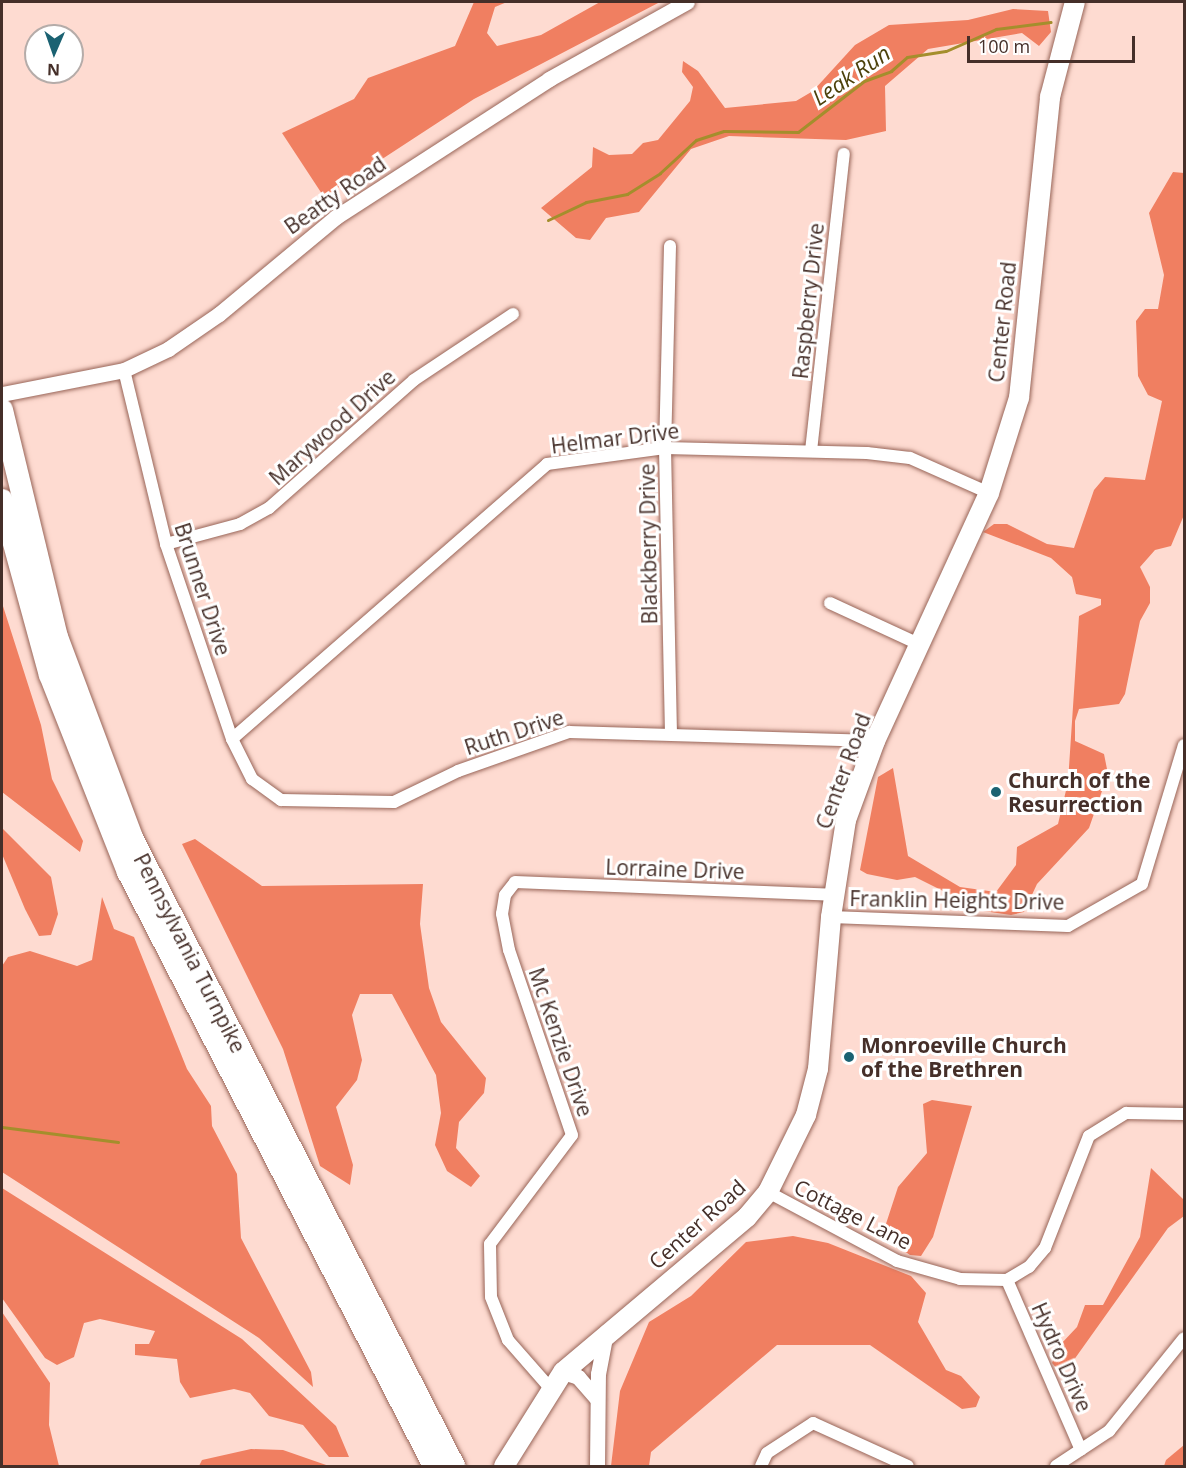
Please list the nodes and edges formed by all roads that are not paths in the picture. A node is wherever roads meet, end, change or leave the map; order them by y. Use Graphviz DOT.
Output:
graph roads {
  1 [pos="687,2"];
  2 [pos="1076,4"];
  3 [pos="844,154"];
  4 [pos="670,246"];
  5 [pos="513,314"];
  6 [pos="124,370"];
  7 [pos="2,394"];
  8 [pos="3,420"];
  9 [pos="665,448"];
  10 [pos="811,451"];
  11 [pos="989,493"];
  12 [pos="2,500"];
  13 [pos="166,544"];
  14 [pos="830,603"];
  15 [pos="921,645"];
  16 [pos="671,733"];
  17 [pos="232,739"];
  18 [pos="875,741"];
  19 [pos="1185,745"];
  20 [pos="281,800"];
  21 [pos="515,882"];
  22 [pos="833,895"];
  23 [pos="831,917"];
  24 [pos="1185,1114"];
  25 [pos="768,1192"];
  26 [pos="1007,1280"];
  27 [pos="606,1331"];
  28 [pos="1185,1338"];
  29 [pos="557,1380"];
  30 [pos="597,1400"];
  31 [pos="1081,1450"];
  32 [pos="434,1467"];
  33 [pos="454,1467"];
  34 [pos="504,1467"];
  35 [pos="597,1467"];
  36 [pos="761,1467"];
  37 [pos="908,1467"];
  38 [pos="1056,1467"];
  1 -- 6 [label="street, Beatty Road"];
  2 -- 11 [label="main road, Center Road"];
  3 -- 10 [label="street, Raspberry Drive"];
  4 -- 9 [label="street, Blackberry Drive"];
  5 -- 13 [label="street, Marywood Drive"];
  6 -- 7 [label="street, Beatty Road"];
  6 -- 13 [label="street, Brunner Drive"];
  8 -- 33 [label="highway, Pennsylvania Turnpike"];
  9 -- 10 [label="street, Helmar Drive"];
  9 -- 16 [label="street, Blackberry Drive"];
  9 -- 17 [label="street, Helmar Drive"];
  10 -- 11 [label="street, Helmar Drive"];
  11 -- 15 [label="main road, Center Road"];
  12 -- 32 [label="highway, Pennsylvania Turnpike"];
  13 -- 17 [label="street, Brunner Drive"];
  14 -- 15 [label="street"];
  15 -- 18 [label="main road, Center Road"];
  16 -- 18 [label="street, Ruth Drive"];
  16 -- 20 [label="street, Ruth Drive"];
  17 -- 20 [label="street, Brunner Drive"];
  18 -- 22 [label="main road, Center Road"];
  19 -- 23 [label="street, Franklin Heights Drive"];
  21 -- 22 [label="street, Lorraine Drive"];
  21 -- 29 [label="street, Mc Kenzie Drive"];
  22 -- 23 [label="main road, Center Road"];
  23 -- 25 [label="main road, Center Road"];
  24 -- 26 [label="street"];
  25 -- 26 [label="street, Cottage Lane"];
  25 -- 27 [label="main road, Center Road"];
  26 -- 31 [label="street, Hydro Drive"];
  27 -- 29 [label="main road, Center Road"];
  27 -- 30 [label="street"];
  28 -- 31 [label="street"];
  29 -- 30 [label="street"];
  29 -- 34 [label="main road, Center Road"];
  30 -- 35 [label="street"];
  31 -- 38 [label="street"];
  36 -- 37 [label="street"];
}
